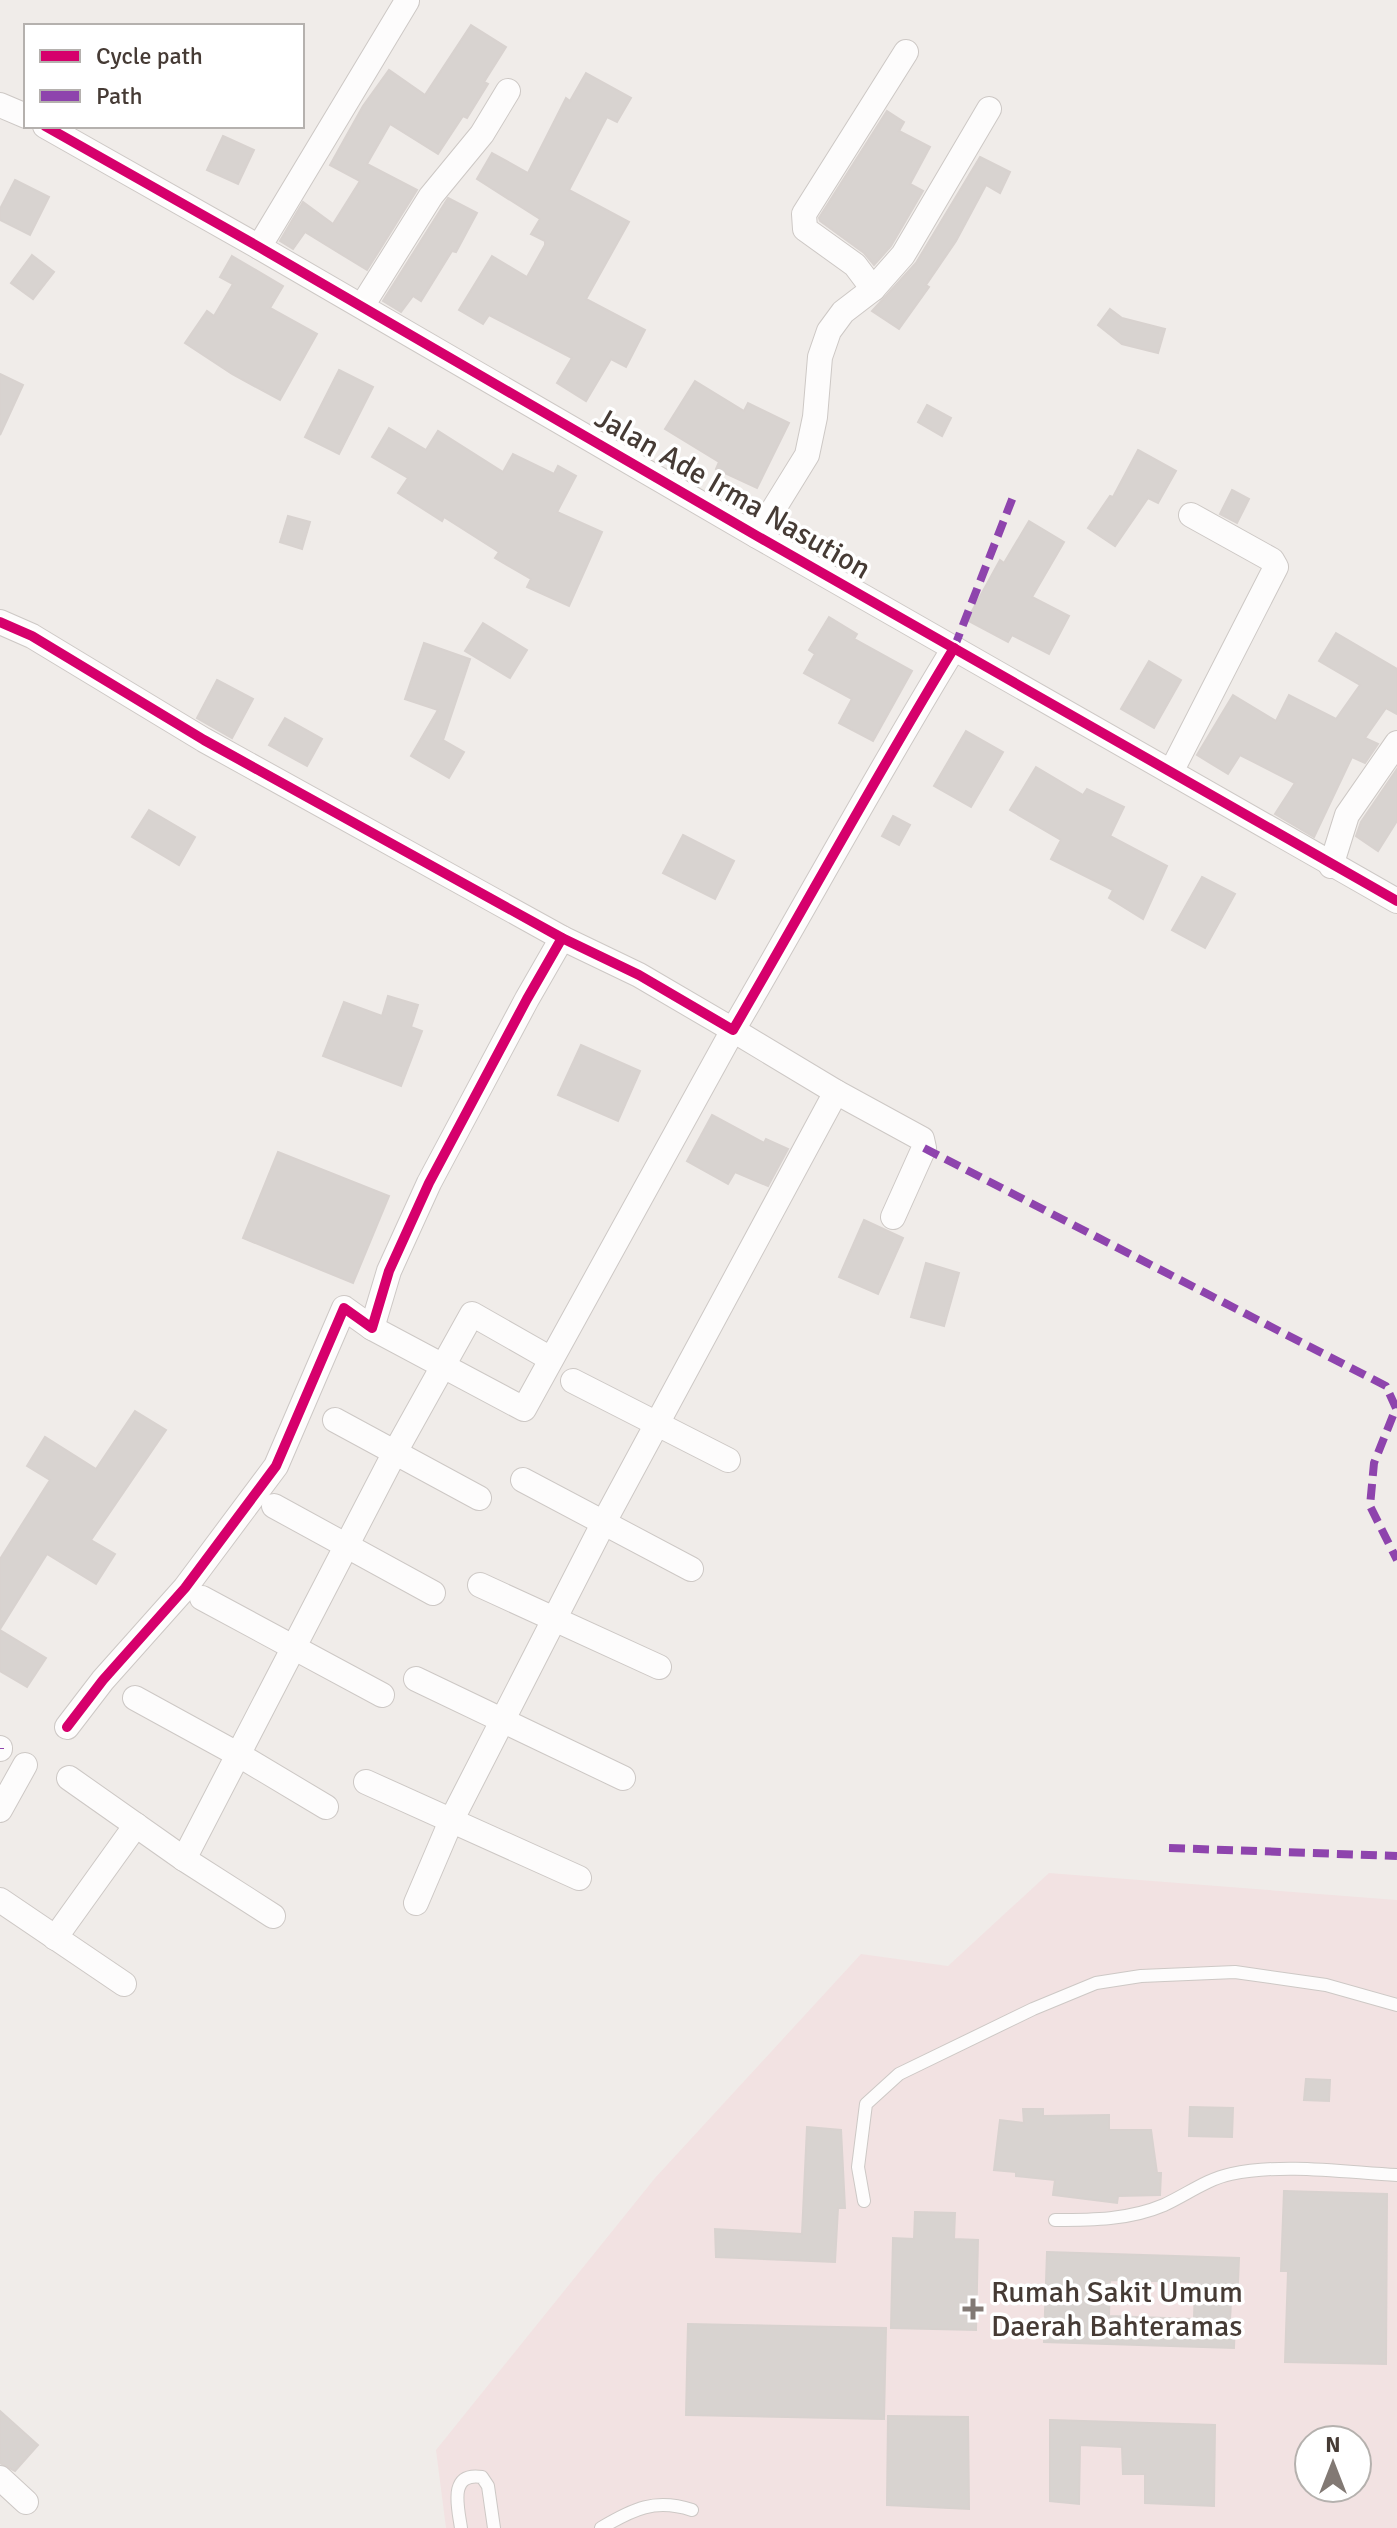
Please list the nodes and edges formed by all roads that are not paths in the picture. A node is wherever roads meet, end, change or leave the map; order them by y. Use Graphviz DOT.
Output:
graph roads {
  1 [pos="407,1"];
  2 [pos="906,52"];
  3 [pos="508,91"];
  4 [pos="989,109"];
  5 [pos="49,128"];
  6 [pos="259,247"];
  7 [pos="873,289"];
  8 [pos="362,306"];
  9 [pos="1191,515"];
  10 [pos="757,536"];
  11 [pos="0,622"];
  12 [pos="954,648"];
  13 [pos="1397,743"];
  14 [pos="1171,772"];
  15 [pos="1331,866"];
  16 [pos="1397,901"];
  17 [pos="562,938"];
  18 [pos="733,1030"];
  19 [pos="836,1092"];
  20 [pos="893,1217"];
  21 [pos="372,1328"];
  22 [pos="551,1359"];
  23 [pos="442,1364"];
  24 [pos="573,1381"];
  25 [pos="335,1420"];
  26 [pos="658,1423"];
  27 [pos="394,1454"];
  28 [pos="728,1460"];
  29 [pos="523,1480"];
  30 [pos="479,1498"];
  31 [pos="274,1506"];
  32 [pos="604,1522"];
  33 [pos="347,1546"];
  34 [pos="691,1569"];
  35 [pos="480,1585"];
  36 [pos="433,1593"];
  37 [pos="202,1598"];
  38 [pos="554,1620"];
  39 [pos="294,1647"];
  40 [pos="659,1667"];
  41 [pos="416,1679"];
  42 [pos="382,1695"];
  43 [pos="135,1698"];
  44 [pos="503,1718"];
  45 [pos="67,1727"];
  46 [pos="239,1755"];
  47 [pos="25,1765"];
  48 [pos="69,1778"];
  49 [pos="623,1778"];
  50 [pos="366,1782"];
  51 [pos="326,1807"];
  52 [pos="0,1810"];
  53 [pos="451,1821"];
  54 [pos="136,1825"];
  55 [pos="184,1859"];
  56 [pos="579,1878"];
  57 [pos="0,1900"];
  58 [pos="416,1903"];
  59 [pos="273,1916"];
  60 [pos="55,1938"];
  61 [pos="124,1984"];
  62 [pos="1397,2005"];
  63 [pos="1397,2175"];
  64 [pos="864,2201"];
  65 [pos="1055,2220"];
  66 [pos="0,2478"];
  67 [pos="26,2502"];
  68 [pos="692,2510"];
  69 [pos="461,2528"];
  70 [pos="494,2528"];
  71 [pos="601,2528"];
  1 -- 6 [label="street"];
  2 -- 7 [label="street"];
  3 -- 8 [label="street"];
  4 -- 7 [label="street"];
  5 -- 6 [label="street, Jalan Ade Irma Nasution"];
  6 -- 8 [label="street, Jalan Ade Irma Nasution"];
  7 -- 10 [label="street"];
  8 -- 10 [label="street, Jalan Ade Irma Nasution"];
  9 -- 14 [label="street"];
  10 -- 12 [label="street, Jalan Ade Irma Nasution"];
  11 -- 17 [label="street"];
  12 -- 14 [label="street, Jalan Ade Irma Nasution"];
  12 -- 18 [label="street"];
  13 -- 15 [label="street"];
  14 -- 15 [label="street, Jalan Ade Irma Nasution"];
  15 -- 16 [label="street, Jalan Ade Irma Nasution"];
  17 -- 18 [label="street"];
  17 -- 21 [label="street"];
  18 -- 19 [label="street"];
  18 -- 22 [label="street"];
  19 -- 20 [label="street"];
  19 -- 26 [label="street"];
  21 -- 23 [label="street"];
  21 -- 45 [label="street"];
  22 -- 23 [label="street"];
  22 -- 23 [label="street"];
  23 -- 27 [label="street"];
  24 -- 26 [label="street"];
  25 -- 27 [label="street"];
  26 -- 28 [label="street"];
  26 -- 32 [label="street"];
  27 -- 30 [label="street"];
  27 -- 33 [label="street"];
  29 -- 32 [label="street"];
  31 -- 33 [label="street"];
  32 -- 34 [label="street"];
  32 -- 38 [label="street"];
  33 -- 36 [label="street"];
  33 -- 39 [label="street"];
  35 -- 38 [label="street"];
  37 -- 39 [label="street"];
  38 -- 40 [label="street"];
  38 -- 44 [label="street"];
  39 -- 42 [label="street"];
  39 -- 46 [label="street"];
  41 -- 44 [label="street"];
  43 -- 46 [label="street"];
  44 -- 49 [label="street"];
  44 -- 53 [label="street"];
  46 -- 51 [label="street"];
  46 -- 55 [label="street"];
  47 -- 52 [label="street"];
  48 -- 54 [label="street"];
  50 -- 53 [label="street"];
  53 -- 56 [label="street"];
  53 -- 58 [label="street"];
  54 -- 55 [label="street"];
  54 -- 60 [label="street"];
  55 -- 59 [label="street"];
  57 -- 60 [label="street"];
  60 -- 61 [label="street"];
  62 -- 64 [label="lane"];
  63 -- 65 [label="lane"];
  66 -- 67 [label="street"];
  68 -- 71 [label="lane"];
  69 -- 70 [label="lane"];
}
